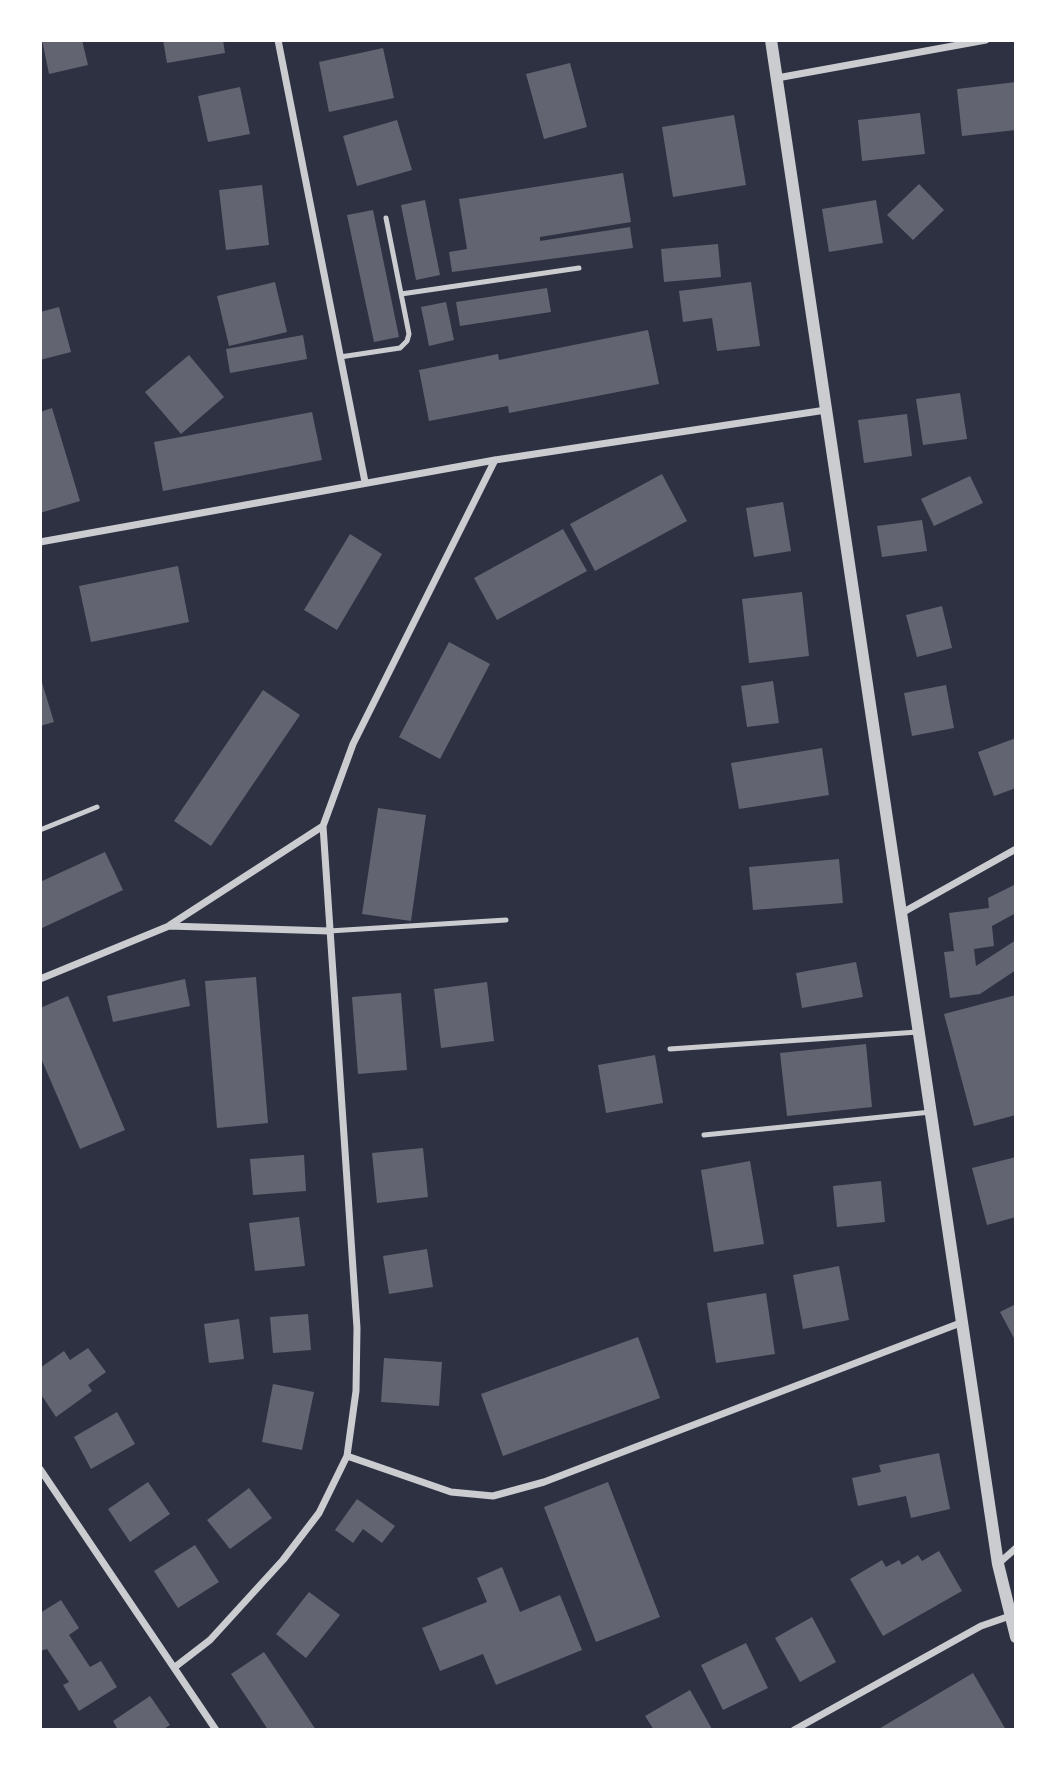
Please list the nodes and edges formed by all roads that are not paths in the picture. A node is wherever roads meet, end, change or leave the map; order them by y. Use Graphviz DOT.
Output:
graph roads {
  1 [pos="278,40"];
  2 [pos="771,40"];
  3 [pos="986,40"];
  4 [pos="777,78"];
  5 [pos="386,218"];
  6 [pos="579,268"];
  7 [pos="401,294"];
  8 [pos="340,357"];
  9 [pos="826,410"];
  10 [pos="495,460"];
  11 [pos="365,482"];
  12 [pos="40,541"];
  13 [pos="97,807"];
  14 [pos="323,826"];
  15 [pos="40,830"];
  16 [pos="1016,849"];
  17 [pos="900,914"];
  18 [pos="506,920"];
  19 [pos="169,926"];
  20 [pos="329,931"];
  21 [pos="40,979"];
  22 [pos="918,1032"];
  23 [pos="670,1049"];
  24 [pos="931,1112"];
  25 [pos="704,1135"];
  26 [pos="964,1322"];
  27 [pos="347,1456"];
  28 [pos="40,1469"];
  29 [pos="1016,1548"];
  30 [pos="998,1564"];
  31 [pos="1010,1616"];
  32 [pos="1016,1637"];
  33 [pos="175,1667"];
  34 [pos="216,1730"];
  35 [pos="794,1730"];
  1 -- 8 [label="street"];
  2 -- 4 [label="street"];
  3 -- 4 [label="street"];
  4 -- 9 [label="street"];
  5 -- 7 [label="lane"];
  6 -- 7 [label="lane"];
  7 -- 8 [label="lane"];
  8 -- 11 [label="street"];
  9 -- 10 [label="street"];
  9 -- 17 [label="street"];
  10 -- 11 [label="street"];
  10 -- 14 [label="street"];
  11 -- 12 [label="street"];
  13 -- 15 [label="lane"];
  14 -- 19 [label="street"];
  14 -- 20 [label="street"];
  16 -- 17 [label="street"];
  17 -- 22 [label="street"];
  18 -- 20 [label="lane"];
  19 -- 20 [label="street"];
  19 -- 21 [label="street"];
  20 -- 27 [label="street"];
  22 -- 23 [label="lane"];
  22 -- 24 [label="street"];
  24 -- 25 [label="lane"];
  24 -- 26 [label="street"];
  26 -- 27 [label="street"];
  26 -- 30 [label="street"];
  27 -- 33 [label="street"];
  28 -- 33 [label="street"];
  29 -- 30 [label="street"];
  30 -- 31 [label="street"];
  31 -- 32 [label="street"];
  31 -- 35 [label="street"];
  33 -- 34 [label="street"];
}
